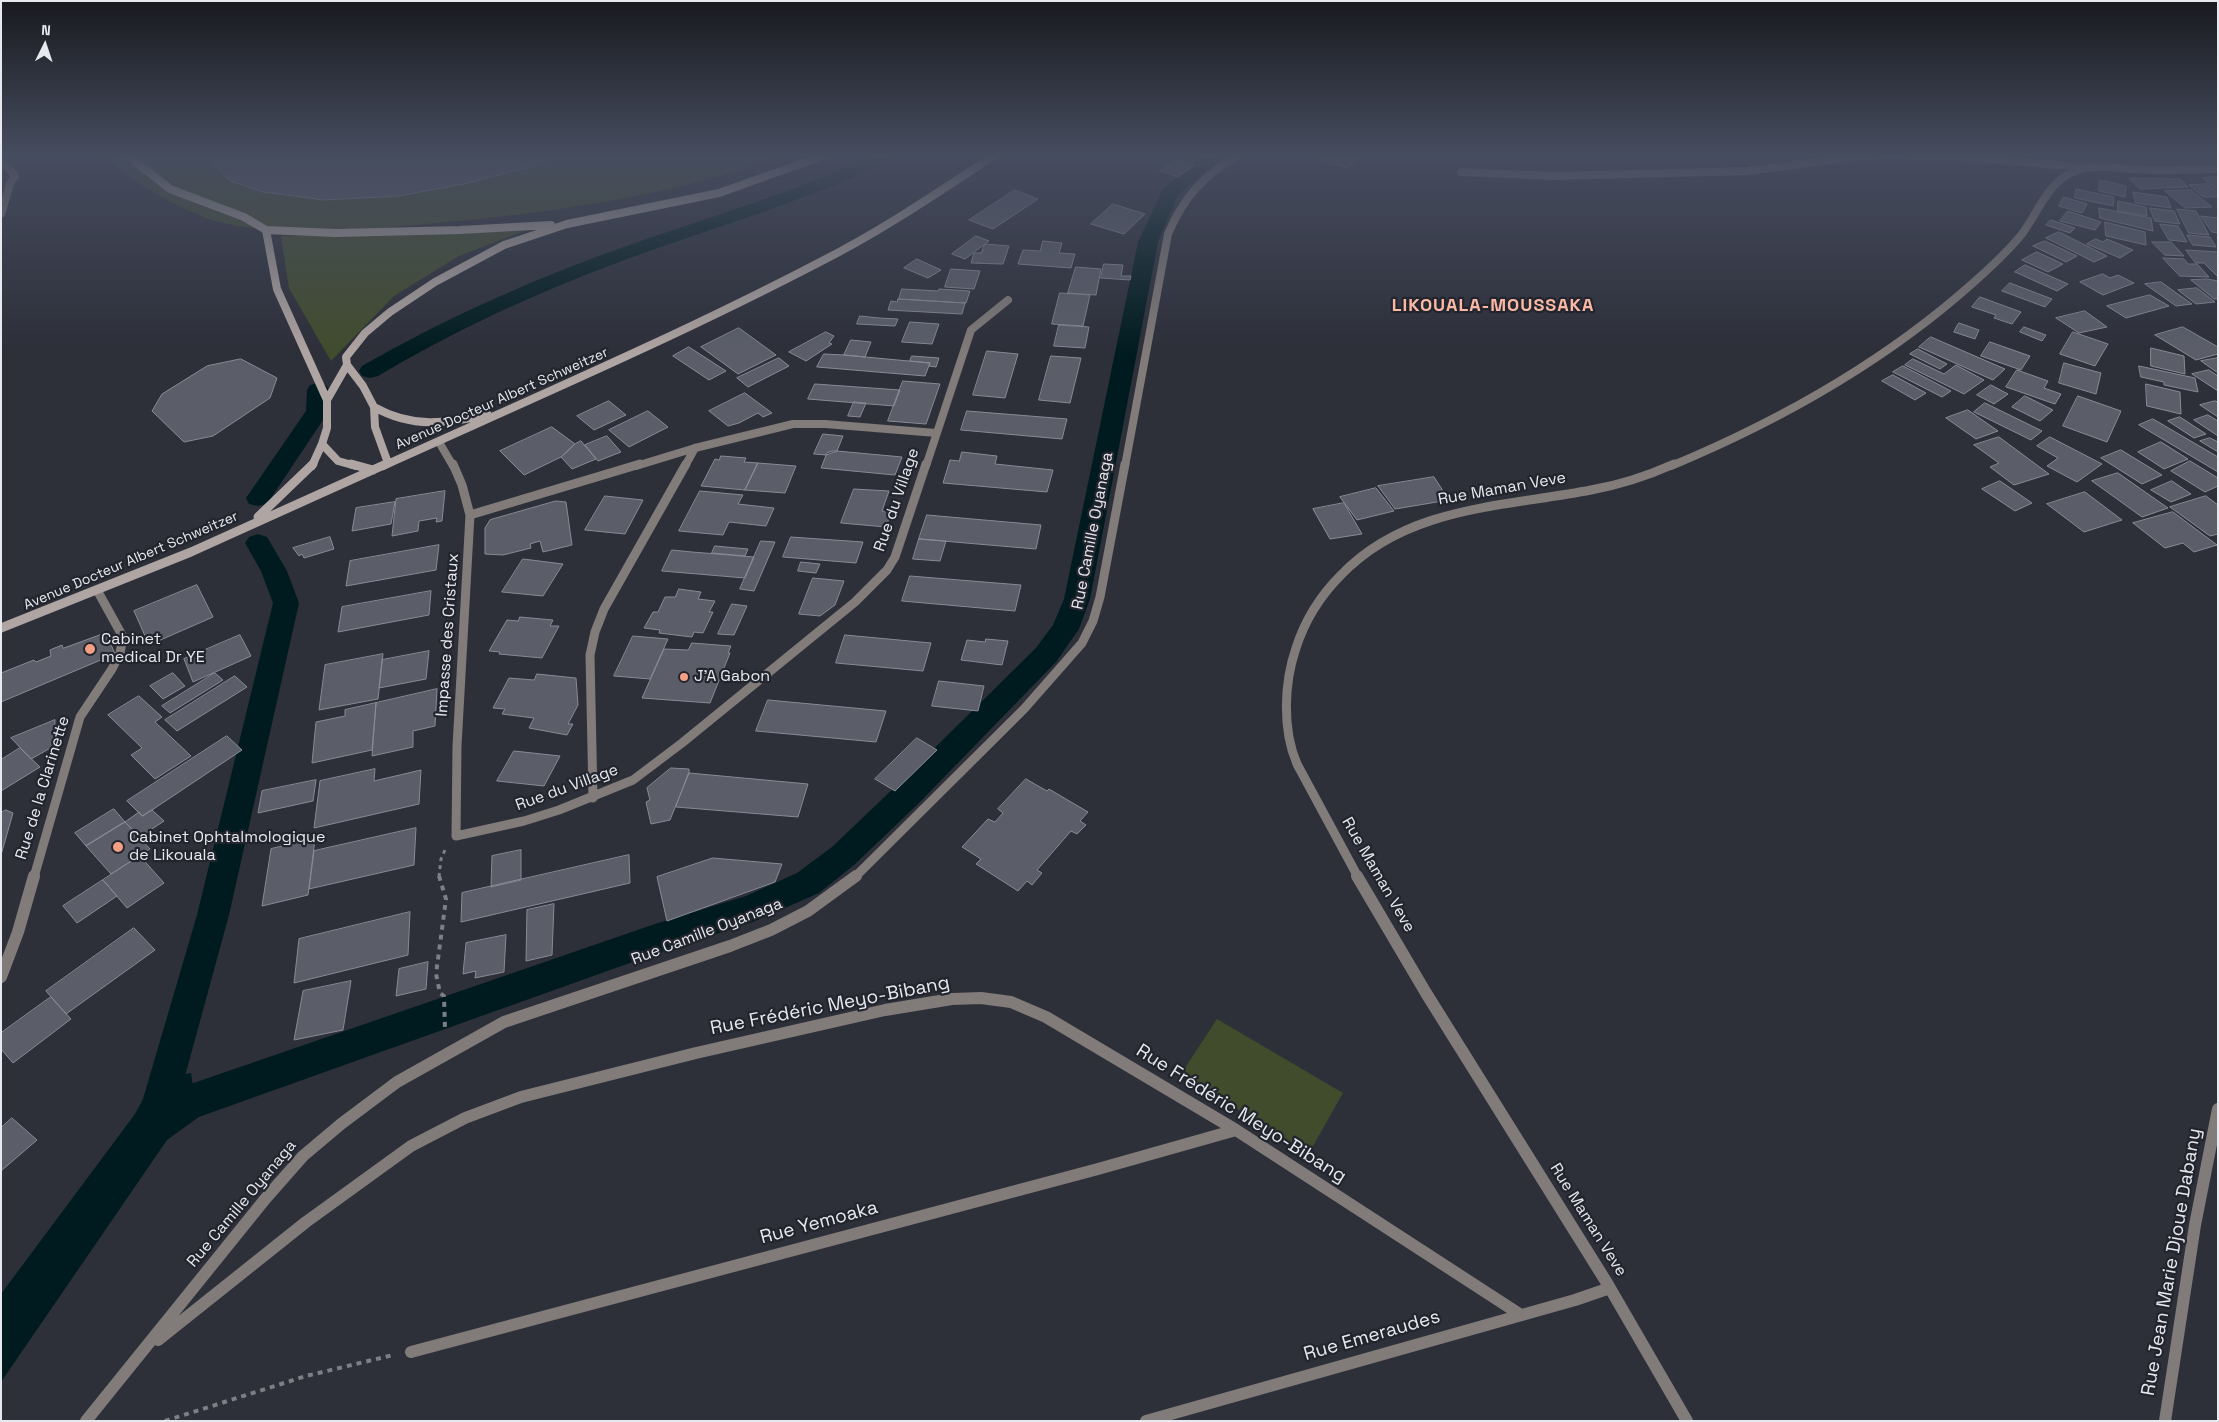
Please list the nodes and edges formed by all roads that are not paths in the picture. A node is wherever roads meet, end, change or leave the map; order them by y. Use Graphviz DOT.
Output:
graph roads {
  1 [pos="251,221"];
  2 [pos="580,221"];
  3 [pos="891,221"];
  4 [pos="1172,221"];
  5 [pos="2031,221"];
  6 [pos="567,224"];
  7 [pos="266,230"];
  8 [pos="1008,300"];
  9 [pos="347,365"];
  10 [pos="327,400"];
  11 [pos="374,407"];
  12 [pos="501,413"];
  13 [pos="936,433"];
  14 [pos="439,442"];
  15 [pos="322,444"];
  16 [pos="695,448"];
  17 [pos="388,463"];
  18 [pos="373,470"];
  19 [pos="470,515"];
  20 [pos="248,526"];
  21 [pos="97,590"];
  22 [pos="1,628"];
  23 [pos="593,798"];
  24 [pos="456,836"];
  25 [pos="1,977"];
  26 [pos="2218,1109"];
  27 [pos="1236,1130"];
  28 [pos="1610,1288"];
  29 [pos="1521,1315"];
  30 [pos="143,1352"];
  31 [pos="411,1352"];
  32 [pos="86,1421"];
  33 [pos="1146,1421"];
  34 [pos="1687,1421"];
  35 [pos="2165,1421"];
  1 -- 7 [label="main road"];
  2 -- 6 [label="main road"];
  3 -- 12 [label="main road, Avenue Docteur Albert Schweitzer"];
  4 -- 30 [label="street, Rue Camille Oyanaga"];
  5 -- 28 [label="street, Rue Maman Veve"];
  6 -- 7 [label="main road"];
  6 -- 9 [label="main road"];
  7 -- 10 [label="main road"];
  8 -- 13 [label="street"];
  9 -- 10 [label="main road"];
  9 -- 11 [label="main road"];
  10 -- 15 [label="main road"];
  11 -- 12 [label="main road"];
  11 -- 17 [label="main road"];
  12 -- 14 [label="main road, Avenue Docteur Albert Schweitzer"];
  13 -- 16 [label="street, Rue du Village"];
  13 -- 23 [label="street, Rue du Village"];
  14 -- 17 [label="main road, Avenue Docteur Albert Schweitzer"];
  14 -- 19 [label="street, Impasse des Cristaux"];
  15 -- 18 [label="main road"];
  15 -- 20 [label="main road"];
  16 -- 19 [label="street, Rue du Village"];
  16 -- 23 [label="street"];
  17 -- 18 [label="main road, Avenue Docteur Albert Schweitzer"];
  18 -- 20 [label="main road, Avenue Docteur Albert Schweitzer"];
  19 -- 24 [label="street, Impasse des Cristaux"];
  20 -- 21 [label="main road, Avenue Docteur Albert Schweitzer"];
  21 -- 22 [label="main road, Avenue Docteur Albert Schweitzer"];
  21 -- 25 [label="street, Rue de la Clarinette"];
  23 -- 24 [label="street, Rue du Village"];
  26 -- 35 [label="street, Rue Jean Marie Djoue Dabany"];
  27 -- 29 [label="street, Rue Frédéric Meyo-Bibang"];
  27 -- 30 [label="street, Rue Frédéric Meyo-Bibang"];
  27 -- 31 [label="street, Rue Yemoaka"];
  28 -- 29 [label="street, Rue Emeraudes"];
  28 -- 34 [label="street, Rue Maman Veve"];
  29 -- 33 [label="street, Rue Emeraudes"];
  30 -- 32 [label="street, Rue Camille Oyanaga"];
}
